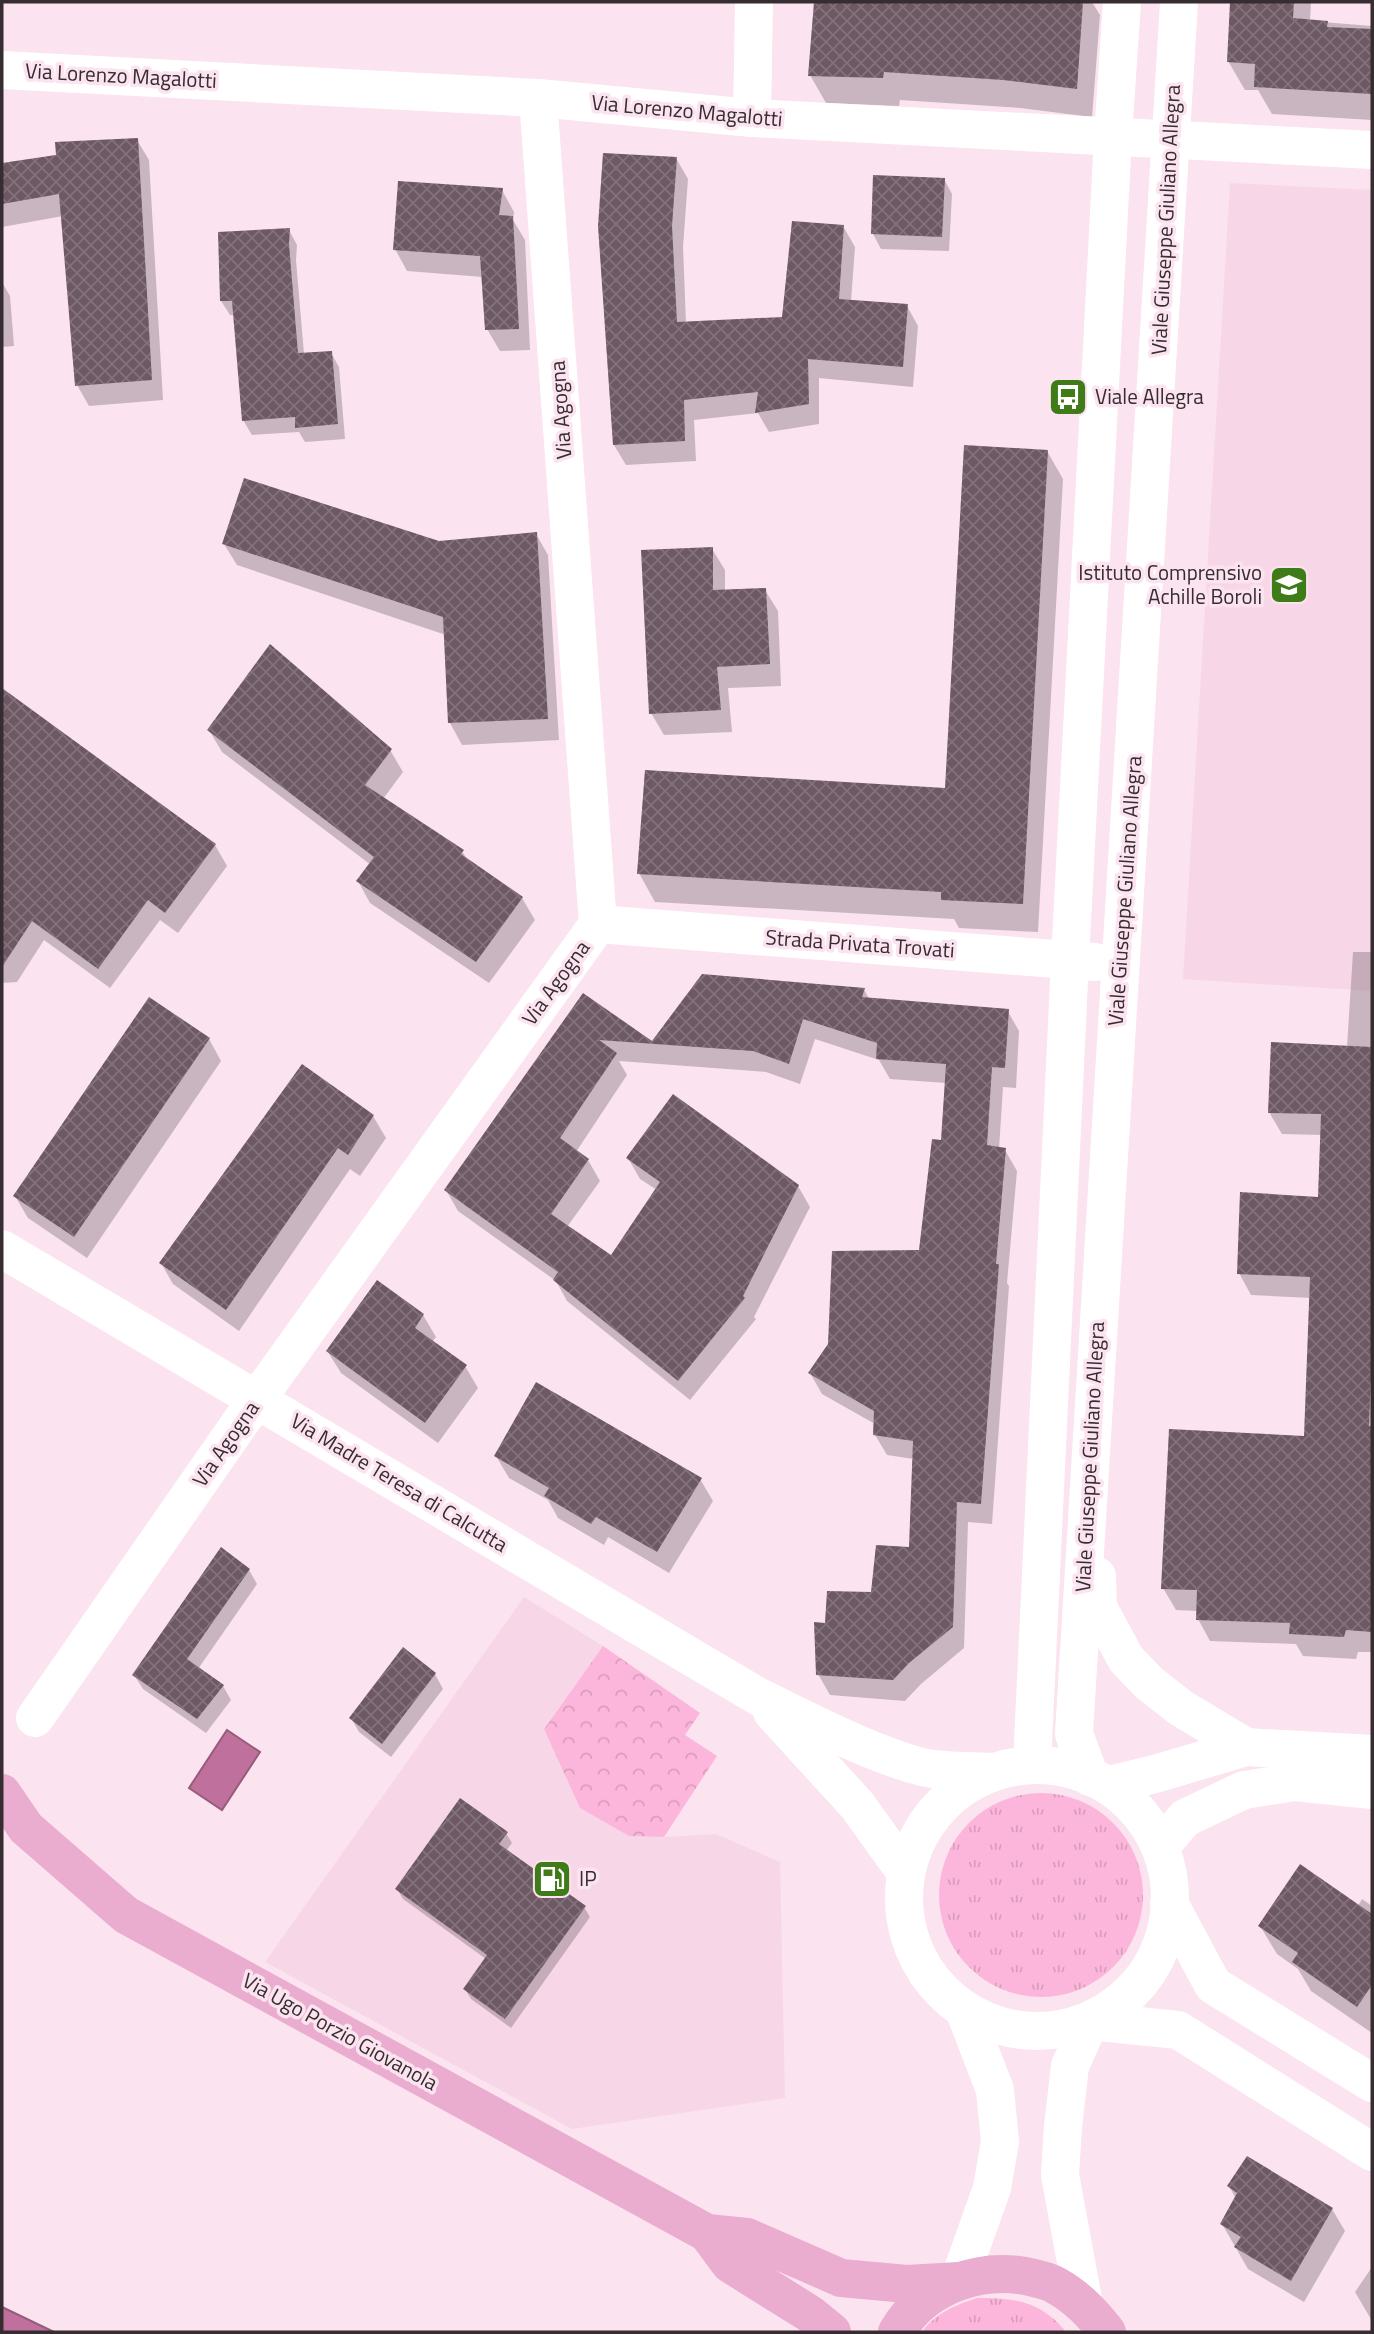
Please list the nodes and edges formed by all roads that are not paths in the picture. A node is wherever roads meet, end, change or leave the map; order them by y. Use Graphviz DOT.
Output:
graph roads {
  1 [pos="754,2"];
  2 [pos="1122,2"];
  3 [pos="1179,2"];
  4 [pos="2,69"];
  5 [pos="538,98"];
  6 [pos="752,118"];
  7 [pos="1113,136"];
  8 [pos="1171,139"];
  9 [pos="1372,150"];
  10 [pos="598,924"];
  11 [pos="1070,960"];
  12 [pos="1121,964"];
  13 [pos="2,1249"];
  14 [pos="257,1399"];
  15 [pos="1086,1522"];
  16 [pos="759,1697"];
  17 [pos="35,1718"];
  18 [pos="1246,1747"];
  19 [pos="1372,1754"];
  20 [pos="1032,1764"];
  21 [pos="992,1772"];
  22 [pos="1100,1781"];
  23 [pos="1372,1790"];
  24 [pos="2,1793"];
  25 [pos="1161,1846"];
  26 [pos="906,1872"];
  27 [pos="1169,1903"];
  28 [pos="965,2012"];
  29 [pos="1090,2021"];
  30 [pos="1372,2084"];
  31 [pos="1372,2152"];
  32 [pos="707,2233"];
  33 [pos="959,2281"];
  34 [pos="1096,2318"];
  35 [pos="832,2332"];
  36 [pos="897,2332"];
  1 -- 6 [label="street"];
  2 -- 7 [label="street, Viale Giuseppe Giuliano Allegra"];
  3 -- 8 [label="street, Viale Giuseppe Giuliano Allegra"];
  4 -- 5 [label="street, Via Lorenzo Magalotti"];
  5 -- 6 [label="street, Via Lorenzo Magalotti"];
  5 -- 10 [label="street, Via Agogna"];
  6 -- 7 [label="street, Via Lorenzo Magalotti"];
  7 -- 8 [label="street, Via Lorenzo Magalotti"];
  7 -- 11 [label="street, Viale Giuseppe Giuliano Allegra"];
  8 -- 9 [label="street, Via Lorenzo Magalotti"];
  8 -- 12 [label="street, Viale Giuseppe Giuliano Allegra"];
  10 -- 11 [label="street, Strada Privata Trovati"];
  10 -- 14 [label="street, Via Agogna"];
  11 -- 12 [label="street, Strada Privata Trovati"];
  11 -- 20 [label="street, Viale Giuseppe Giuliano Allegra"];
  12 -- 15 [label="street, Viale Giuseppe Giuliano Allegra"];
  13 -- 14 [label="street, Via Madre Teresa di Calcutta"];
  14 -- 16 [label="street, Via Madre Teresa di Calcutta"];
  14 -- 17 [label="street, Via Agogna"];
  15 -- 18 [label="street"];
  15 -- 22 [label="street, Viale Giuseppe Giuliano Allegra"];
  16 -- 21 [label="street, Via Madre Teresa di Calcutta"];
  16 -- 26 [label="street, Via Madre Teresa di Calcutta"];
  18 -- 19 [label="street"];
  18 -- 22 [label="street"];
  20 -- 21 [label="street"];
  20 -- 22 [label="street"];
  21 -- 26 [label="street"];
  22 -- 25 [label="street"];
  23 -- 25 [label="street"];
  24 -- 32 [label="main road, Via Ugo Porzio Giovanola"];
  25 -- 27 [label="street"];
  26 -- 28 [label="street"];
  27 -- 29 [label="street"];
  27 -- 30 [label="street"];
  28 -- 29 [label="street"];
  28 -- 33 [label="street"];
  29 -- 31 [label="street"];
  29 -- 34 [label="street"];
  32 -- 33 [label="main road, Via Ugo Porzio Giovanola"];
  32 -- 35 [label="main road, Via Ugo Porzio Giovanola"];
  33 -- 34 [label="main road"];
  33 -- 36 [label="main road"];
}
